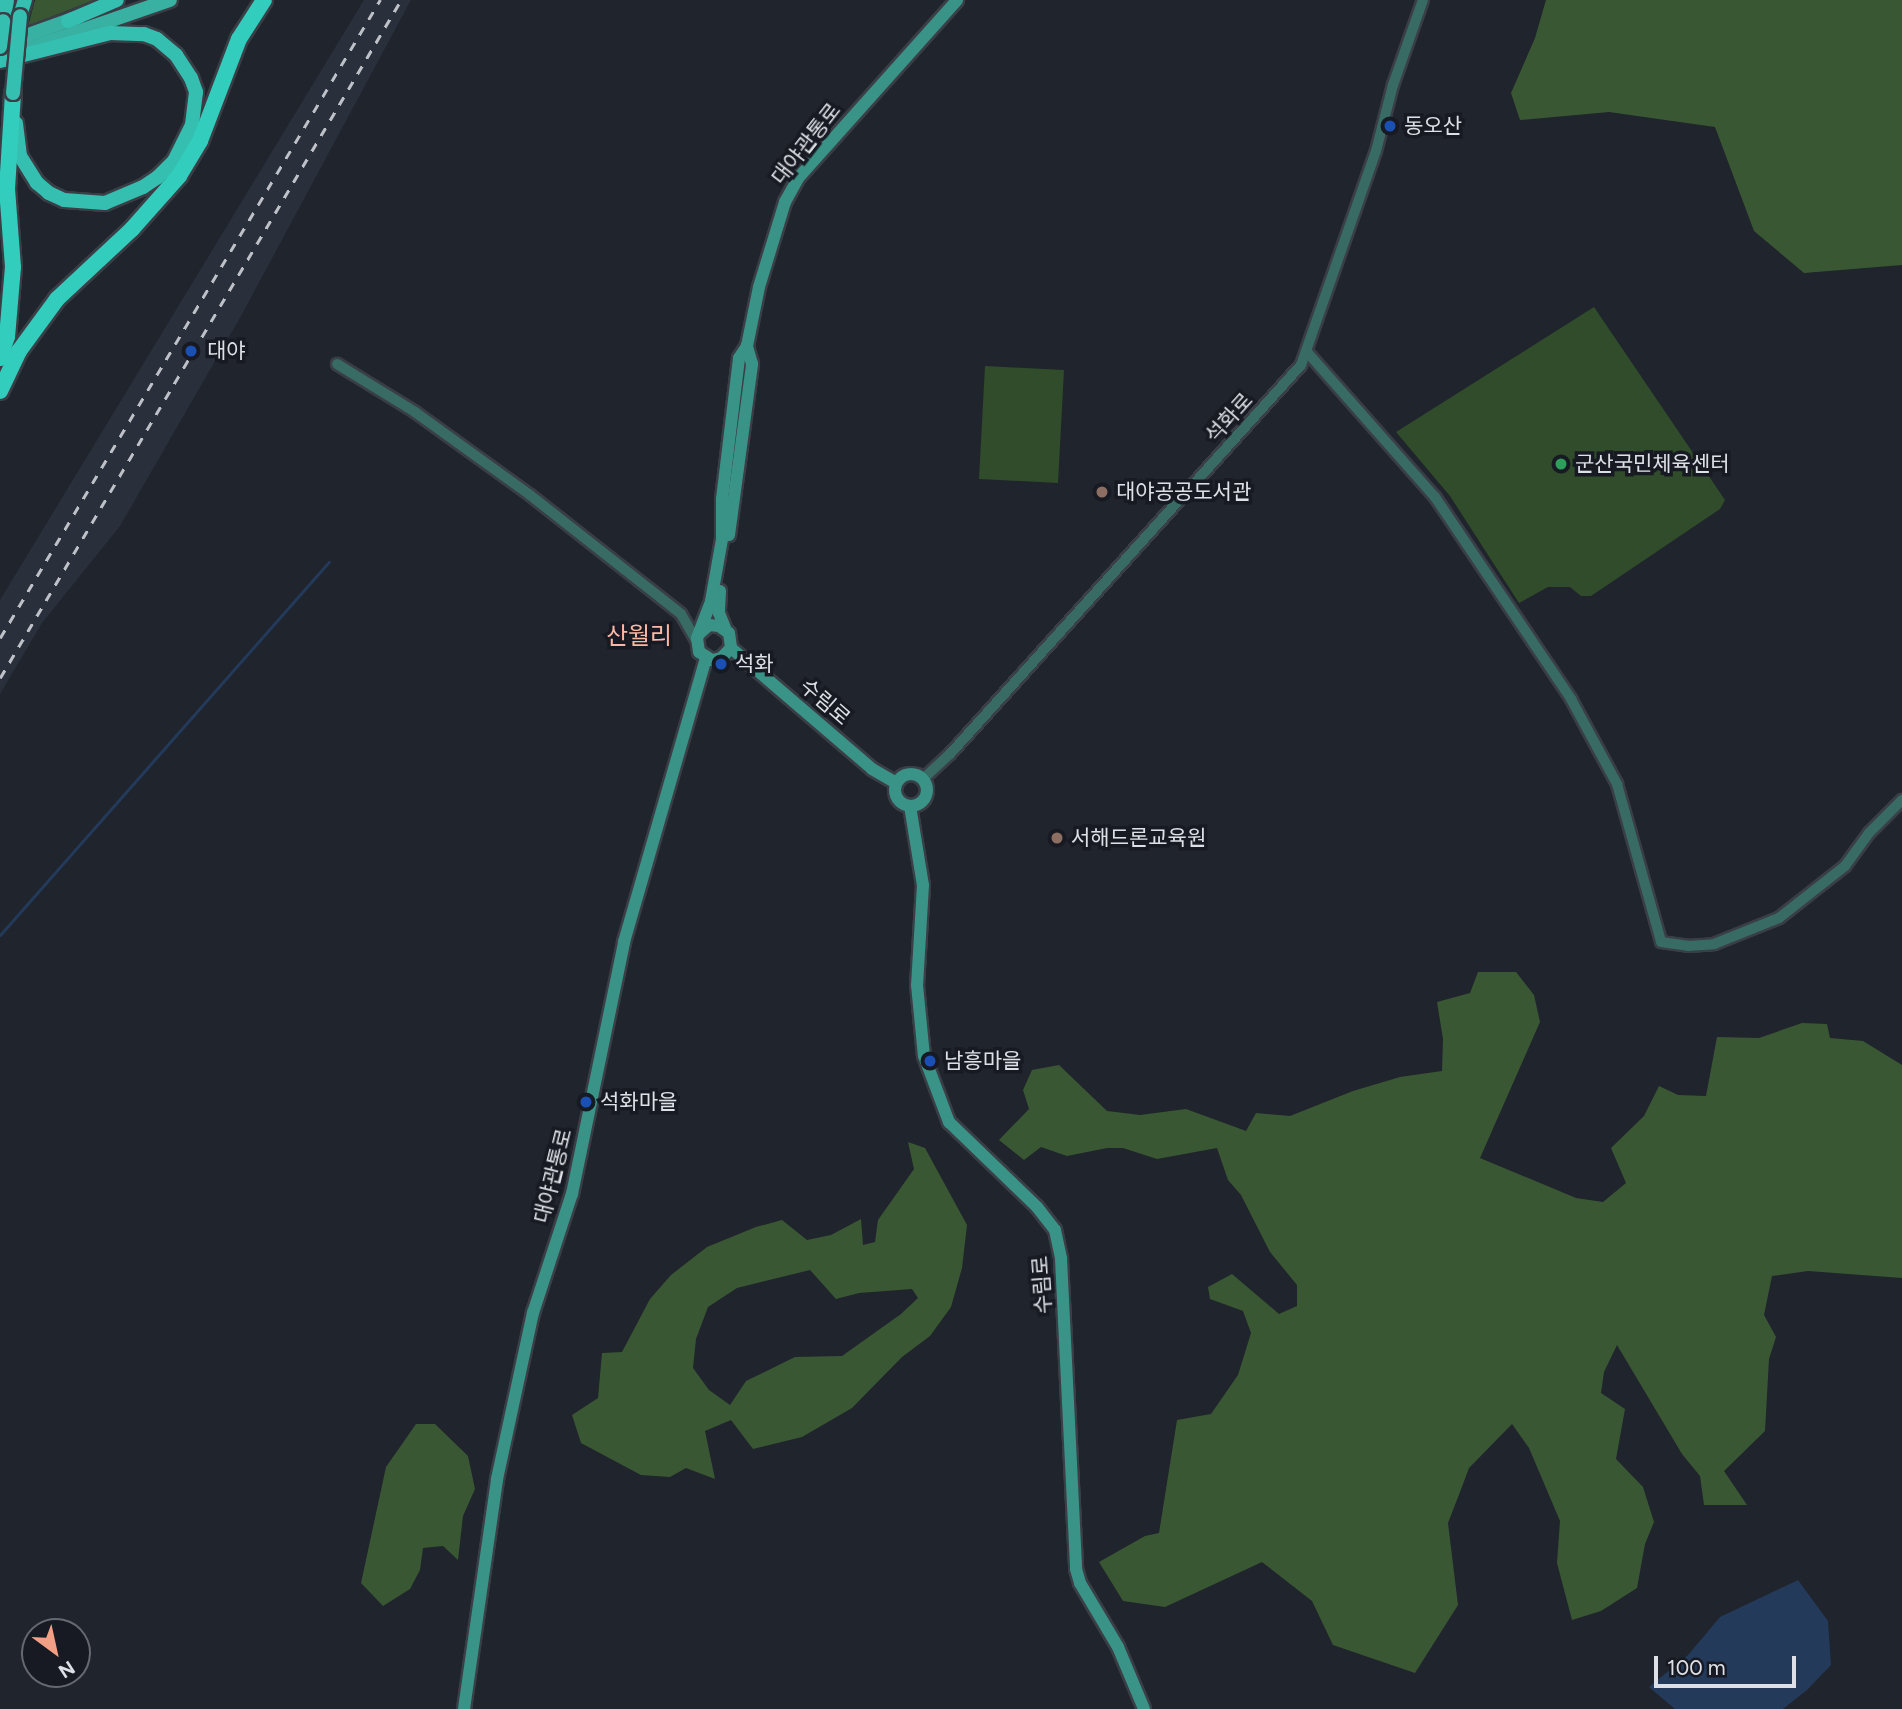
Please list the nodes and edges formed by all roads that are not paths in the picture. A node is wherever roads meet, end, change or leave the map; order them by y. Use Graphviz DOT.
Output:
graph roads {
  1 [pos="7,0"];
  2 [pos="24,0"];
  3 [pos="117,0"];
  4 [pos="130,0"];
  5 [pos="170,0"];
  6 [pos="264,0"];
  7 [pos="957,0"];
  8 [pos="1423,0"];
  9 [pos="68,21"];
  10 [pos="0,46"];
  11 [pos="0,60"];
  12 [pos="13,93"];
  13 [pos="747,346"];
  14 [pos="1307,352"];
  15 [pos="0,358"];
  16 [pos="0,391"];
  17 [pos="725,628"];
  18 [pos="699,634"];
  19 [pos="731,648"];
  20 [pos="706,658"];
  21 [pos="923,779"];
  22 [pos="896,783"];
  23 [pos="1902,800"];
  24 [pos="910,806"];
  25 [pos="464,1709"];
  26 [pos="1144,1709"];
  1 -- 10 [label="highway, bridge"];
  2 -- 12 [label="highway, bridge"];
  3 -- 9 [label="highway"];
  4 -- 9 [label="main road"];
  5 -- 11 [label="main road"];
  6 -- 16 [label="highway"];
  7 -- 13 [label="main road, 대야관통로"];
  8 -- 14 [label="street, 석화로"];
  9 -- 10 [label="main road"];
  11 -- 12 [label="highway"];
  12 -- 15 [label="highway"];
  13 -- 17 [label="main road, 대야관통로"];
  13 -- 18 [label="main road, 대야관통로"];
  14 -- 21 [label="street, 석화로"];
  14 -- 23 [label="street"];
  17 -- 18 [label="main road"];
  17 -- 19 [label="main road"];
  18 -- 18 [label="street"];
  18 -- 20 [label="main road"];
  19 -- 20 [label="main road"];
  19 -- 22 [label="main road, 수림로"];
  20 -- 25 [label="main road, 대야관통로"];
  21 -- 22 [label="main road"];
  21 -- 24 [label="main road"];
  22 -- 24 [label="main road, 수림로"];
  24 -- 26 [label="main road, 수림로"];
}
